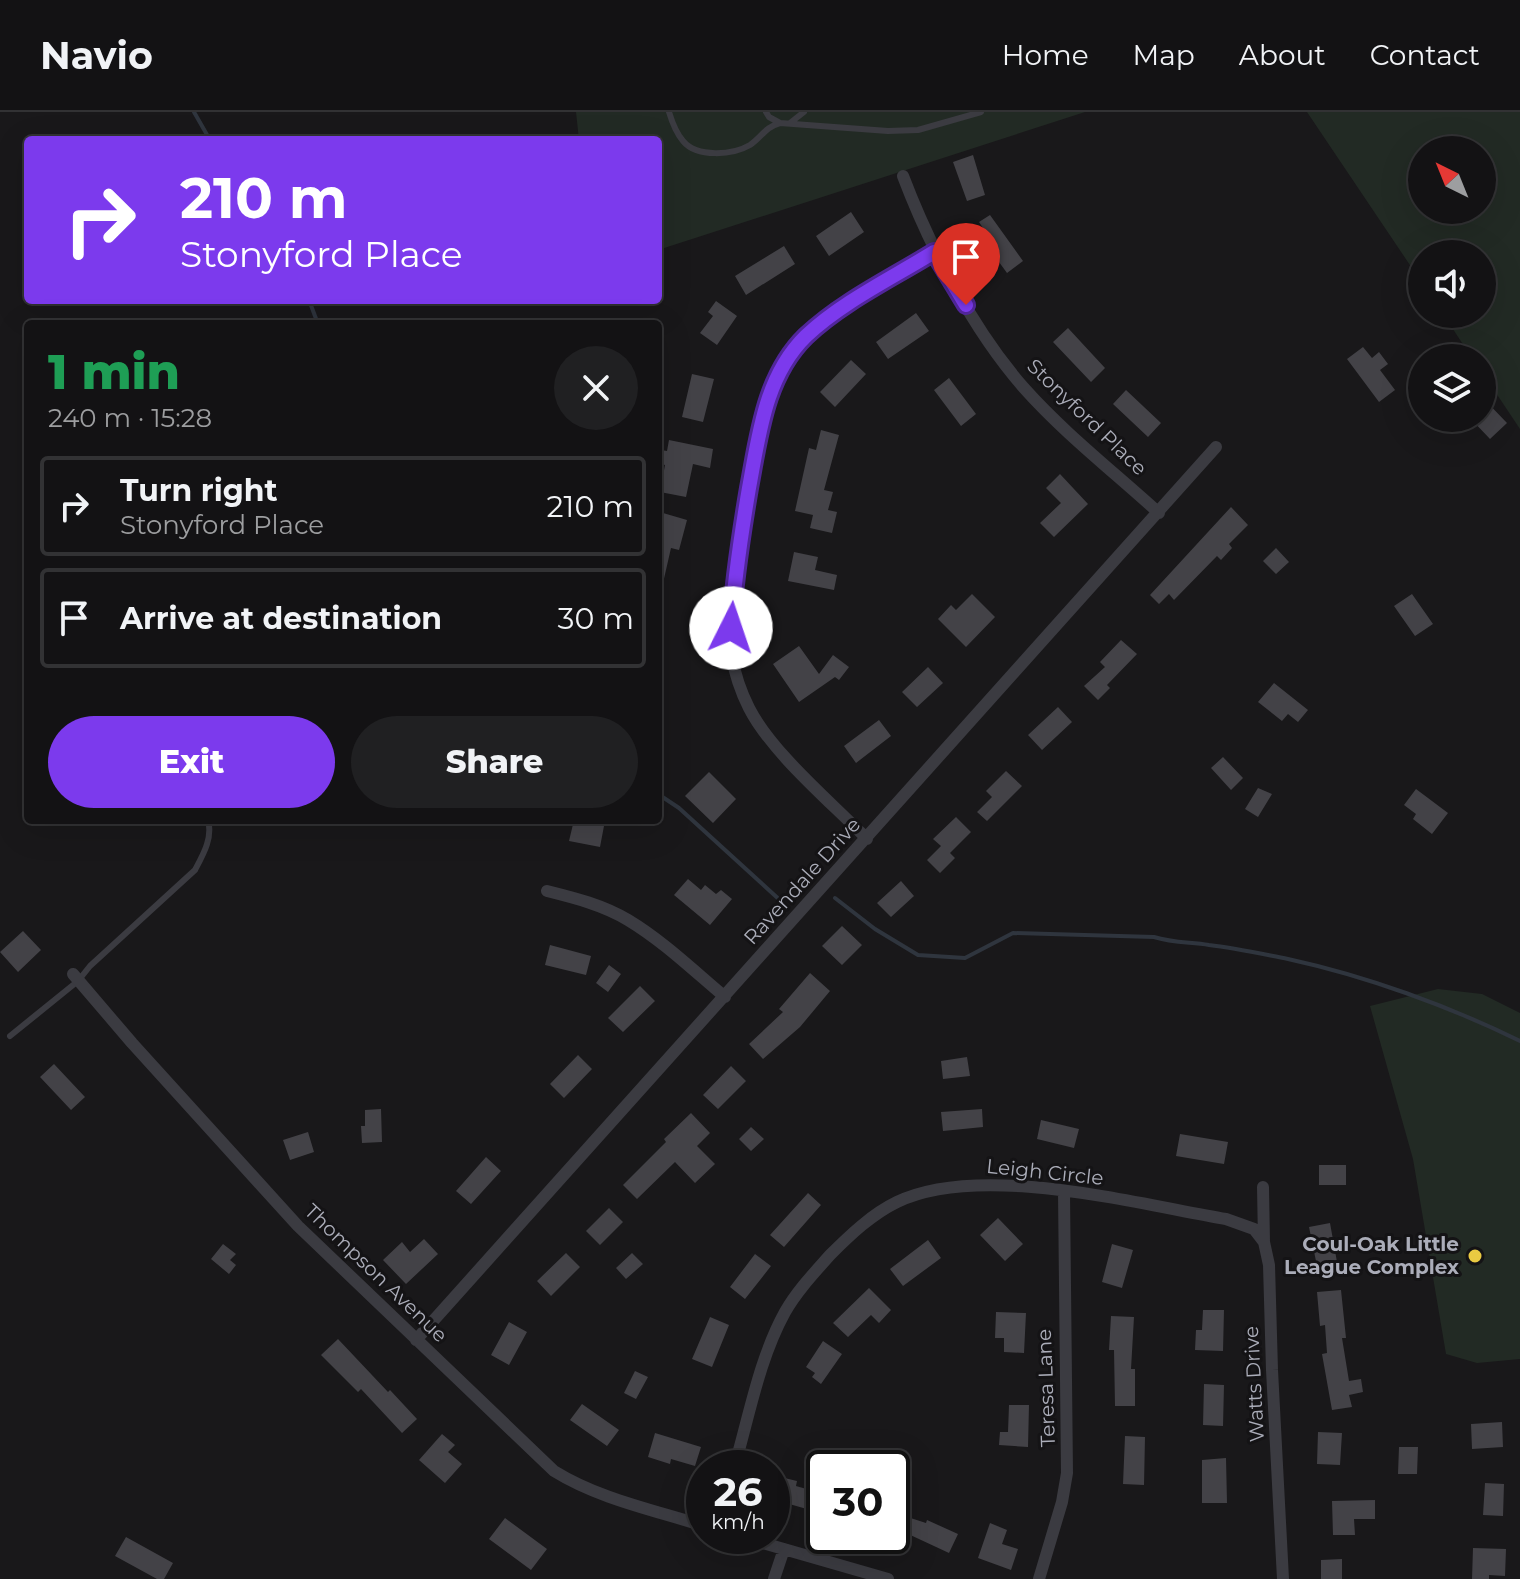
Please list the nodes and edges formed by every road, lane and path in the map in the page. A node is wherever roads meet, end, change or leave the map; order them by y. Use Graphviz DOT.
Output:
graph roads {
  1 [pos="669,112"];
  2 [pos="766,112"];
  3 [pos="804,112"];
  4 [pos="981,112"];
  5 [pos="780,123"];
  6 [pos="790,123"];
  7 [pos="903,176"];
  8 [pos="934,252"];
  9 [pos="1216,447"];
  10 [pos="1159,513"];
  11 [pos="209,824"];
  12 [pos="867,839"];
  13 [pos="547,891"];
  14 [pos="76,978"];
  15 [pos="725,997"];
  16 [pos="10,1036"];
  17 [pos="1263,1187"];
  18 [pos="1064,1192"];
  19 [pos="1264,1242"];
  20 [pos="416,1340"];
  21 [pos="739,1450"];
  22 [pos="686,1520"];
  23 [pos="790,1551"];
  24 [pos="782,1554"];
  25 [pos="774,1579"];
  26 [pos="888,1579"];
  27 [pos="1039,1579"];
  28 [pos="1283,1579"];
  1 -- 5 [label="lane"];
  2 -- 5 [label="lane"];
  3 -- 6 [label="lane"];
  4 -- 6 [label="lane"];
  5 -- 6 [label="lane"];
  7 -- 8 [label="street, Stonyford Place"];
  8 -- 10 [label="street, Stonyford Place"];
  8 -- 12 [label="street"];
  9 -- 10 [label="street, Ravendale Drive"];
  10 -- 12 [label="street, Ravendale Drive"];
  11 -- 14 [label="lane"];
  12 -- 15 [label="street, Ravendale Drive"];
  13 -- 15 [label="street"];
  14 -- 16 [label="lane"];
  14 -- 20 [label="street, Thompson Avenue"];
  15 -- 20 [label="street, Ravendale Drive"];
  17 -- 19 [label="street, Watts Drive"];
  18 -- 19 [label="street, Leigh Circle"];
  18 -- 21 [label="street, Leigh Circle"];
  18 -- 27 [label="street, Teresa Lane"];
  19 -- 28 [label="street, Watts Drive"];
  20 -- 22 [label="street, Thompson Avenue"];
  23 -- 26 [label="street"];
  24 -- 25 [label="street"];
}
